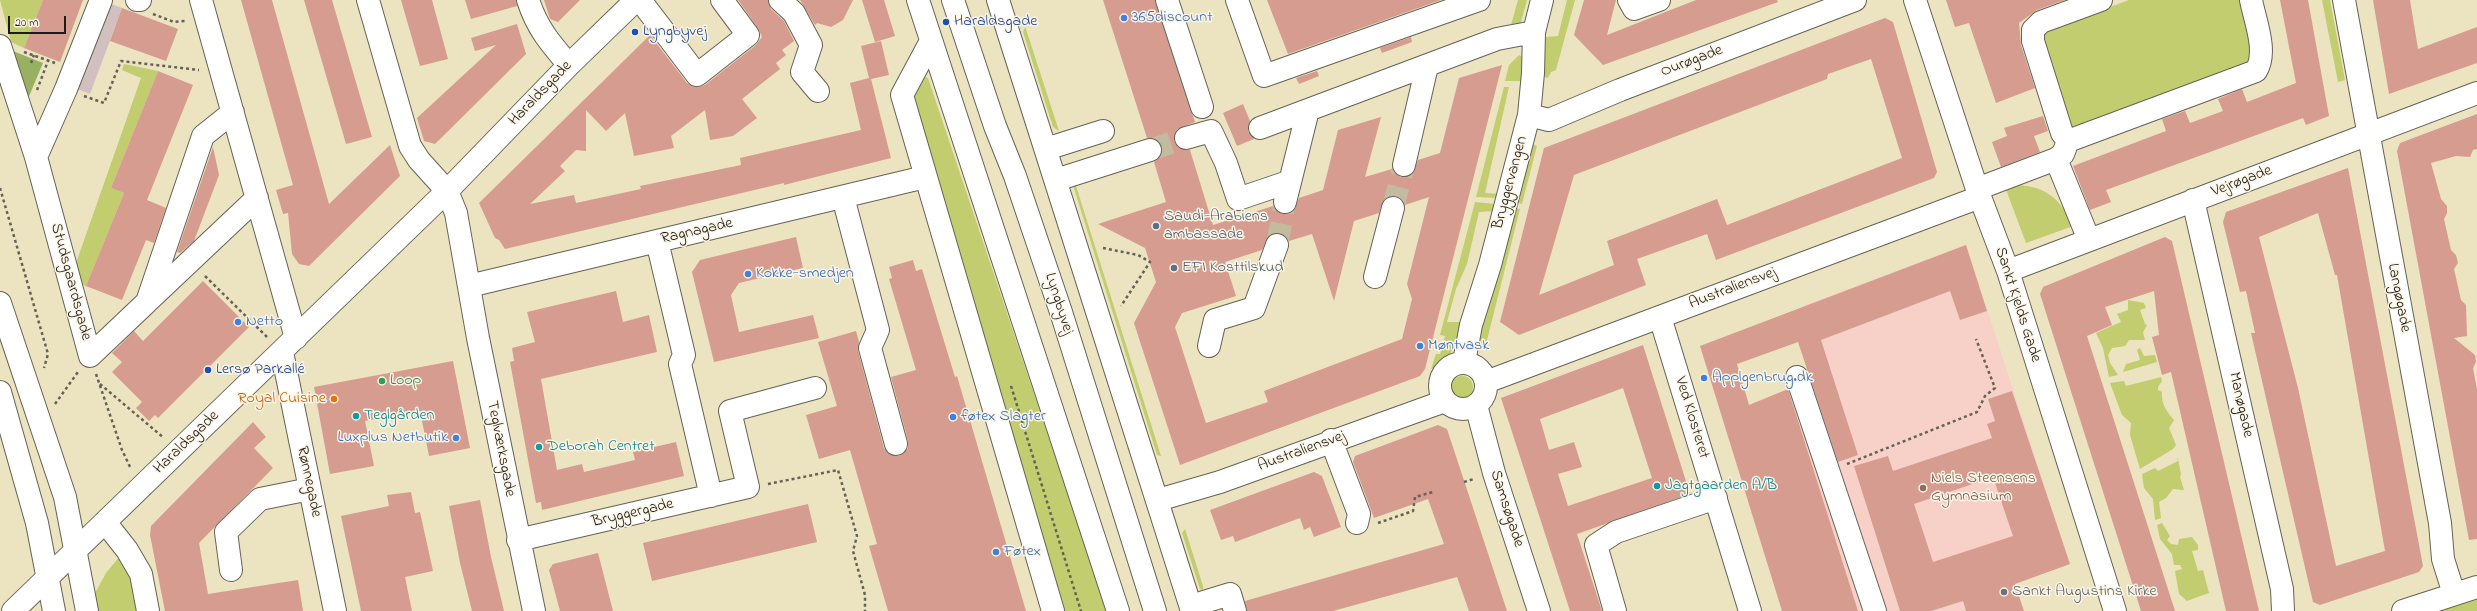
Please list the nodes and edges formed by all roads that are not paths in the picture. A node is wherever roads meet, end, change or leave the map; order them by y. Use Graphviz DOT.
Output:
graph roads {
  1 [pos="101,0"];
  2 [pos="368,0"];
  3 [pos="528,0"];
  4 [pos="636,0"];
  5 [pos="640,0"];
  6 [pos="722,0"];
  7 [pos="780,0"];
  8 [pos="918,0"];
  9 [pos="953,0"];
  10 [pos="998,0"];
  11 [pos="1011,0"];
  12 [pos="1167,0"];
  13 [pos="1237,0"];
  14 [pos="1479,0"];
  15 [pos="1542,0"];
  16 [pos="1629,0"];
  17 [pos="1659,0"];
  18 [pos="1855,0"];
  19 [pos="1915,0"];
  20 [pos="2101,0"];
  21 [pos="2251,0"];
  22 [pos="2344,0"];
  23 [pos="203,7"];
  24 [pos="1534,32"];
  25 [pos="1009,33"];
  26 [pos="931,41"];
  27 [pos="0,47"];
  28 [pos="569,65"];
  29 [pos="1426,66"];
  30 [pos="818,91"];
  31 [pos="2477,93"];
  32 [pos="1202,107"];
  33 [pos="1308,110"];
  34 [pos="233,112"];
  35 [pos="1529,115"];
  36 [pos="1260,128"];
  37 [pos="1102,131"];
  38 [pos="2367,134"];
  39 [pos="1186,138"];
  40 [pos="2068,141"];
  41 [pos="1046,149"];
  42 [pos="1150,150"];
  43 [pos="36,157"];
  44 [pos="2056,159"];
  45 [pos="1404,165"];
  46 [pos="925,177"];
  47 [pos="1056,180"];
  48 [pos="447,191"];
  49 [pos="1978,193"];
  50 [pos="843,197"];
  51 [pos="258,198"];
  52 [pos="2193,200"];
  53 [pos="1393,208"];
  54 [pos="2089,240"];
  55 [pos="657,242"];
  56 [pos="1277,245"];
  57 [pos="2008,271"];
  58 [pos="1375,277"];
  59 [pos="470,286"];
  60 [pos="147,302"];
  61 [pos="0,303"];
  62 [pos="1660,317"];
  63 [pos="289,345"];
  64 [pos="1209,346"];
  65 [pos="1464,362"];
  66 [pos="1797,377"];
  67 [pos="1486,382"];
  68 [pos="815,388"];
  69 [pos="0,392"];
  70 [pos="1445,401"];
  71 [pos="1476,405"];
  72 [pos="1331,440"];
  73 [pos="896,444"];
  74 [pos="310,489"];
  75 [pos="711,496"];
  76 [pos="1716,498"];
  77 [pos="1158,500"];
  78 [pos="105,522"];
  79 [pos="1357,523"];
  80 [pos="518,540"];
  81 [pos="76,550"];
  82 [pos="231,570"];
  83 [pos="47,578"];
  84 [pos="2477,587"];
  85 [pos="2454,594"];
  86 [pos="1192,609"];
  87 [pos="13,611"];
  88 [pos="54,611"];
  89 [pos="87,611"];
  90 [pos="148,611"];
  91 [pos="335,611"];
  92 [pos="534,611"];
  93 [pos="1053,611"];
  94 [pos="1118,611"];
  95 [pos="1155,611"];
  96 [pos="1235,611"];
  97 [pos="1539,611"];
  98 [pos="1615,611"];
  99 [pos="1750,611"];
  100 [pos="1876,611"];
  101 [pos="2115,611"];
  102 [pos="2283,611"];
  103 [pos="2403,611"];
  1 -- 43 [label="street"];
  2 -- 48 [label="street"];
  3 -- 28 [label="street"];
  4 -- 28 [label="street, Haraldsgade"];
  5 -- 6 [label="street"];
  7 -- 30 [label="street"];
  8 -- 26 [label="street"];
  9 -- 95 [label="street, Lyngbyvej"];
  10 -- 25 [label="street"];
  11 -- 25 [label="street"];
  12 -- 32 [label="street"];
  13 -- 14 [label="street"];
  15 -- 24 [label="street, Bryggervangen"];
  16 -- 17 [label="street"];
  18 -- 35 [label="street, Ourøgade"];
  19 -- 49 [label="street, Sankt Kjelds Gade"];
  20 -- 40 [label="street"];
  21 -- 40 [label="street"];
  22 -- 38 [label="street, Langøgade"];
  23 -- 34 [label="street"];
  24 -- 29 [label="street"];
  24 -- 35 [label="street, Bryggervangen"];
  25 -- 41 [label="street"];
  26 -- 46 [label="street"];
  26 -- 94 [label="street"];
  27 -- 43 [label="street, Studsgaardsgade"];
  28 -- 48 [label="street, Haraldsgade"];
  29 -- 33 [label="street"];
  29 -- 45 [label="street"];
  31 -- 38 [label="street, Vejrøgade"];
  33 -- 36 [label="street"];
  33 -- 39 [label="street"];
  34 -- 51 [label="street"];
  34 -- 60 [label="street, Studsgaardsgade"];
  35 -- 65 [label="street, Bryggervangen"];
  37 -- 41 [label="street"];
  38 -- 52 [label="street, Vejrøgade"];
  38 -- 85 [label="street, Langøgade"];
  40 -- 44 [label="street"];
  41 -- 47 [label="street"];
  42 -- 47 [label="street"];
  43 -- 60 [label="street, Studsgaardsgade"];
  44 -- 49 [label="street, Australiensvej"];
  44 -- 54 [label="street"];
  46 -- 50 [label="street, Ragnagade"];
  46 -- 93 [label="street"];
  47 -- 77 [label="street"];
  48 -- 59 [label="street"];
  48 -- 63 [label="street, Haraldsgade"];
  49 -- 57 [label="street, Sankt Kjelds Gade"];
  49 -- 62 [label="street, Australiensvej"];
  50 -- 55 [label="street, Ragnagade"];
  50 -- 73 [label="street"];
  51 -- 60 [label="street, Studsgaardsgade"];
  51 -- 63 [label="street"];
  52 -- 54 [label="street, Vejrøgade"];
  52 -- 102 [label="street, Manøgade"];
  53 -- 58 [label="street"];
  54 -- 57 [label="street, Vejrøgade"];
  55 -- 59 [label="street, Ragnagade"];
  55 -- 75 [label="street"];
  56 -- 64 [label="street"];
  57 -- 101 [label="street, Sankt Kjelds Gade"];
  59 -- 80 [label="street, Teglværksgade"];
  61 -- 81 [label="street"];
  62 -- 67 [label="street, Australiensvej"];
  62 -- 76 [label="street, Ved Klosteret"];
  63 -- 74 [label="street, Rønnegade"];
  63 -- 78 [label="street, Haraldsgade"];
  65 -- 67 [label="street"];
  65 -- 70 [label="street"];
  66 -- 100 [label="street"];
  67 -- 71 [label="street"];
  68 -- 75 [label="street, Bryggergade"];
  69 -- 83 [label="street"];
  70 -- 71 [label="street"];
  70 -- 72 [label="street, Australiensvej"];
  71 -- 97 [label="street, Samsøgade"];
  72 -- 77 [label="street, Australiensvej"];
  72 -- 79 [label="street"];
  74 -- 82 [label="street"];
  74 -- 91 [label="street, Rønnegade"];
  75 -- 80 [label="street, Bryggergade"];
  76 -- 98 [label="street"];
  76 -- 99 [label="street, Ved Klosteret"];
  77 -- 86 [label="street"];
  78 -- 81 [label="street, Haraldsgade"];
  78 -- 90 [label="street"];
  80 -- 92 [label="street, Teglværksgade"];
  81 -- 83 [label="street, Haraldsgade"];
  81 -- 89 [label="street"];
  83 -- 87 [label="street, Haraldsgade"];
  83 -- 88 [label="street"];
  84 -- 85 [label="street"];
  85 -- 103 [label="street"];
  86 -- 96 [label="street"];
}
